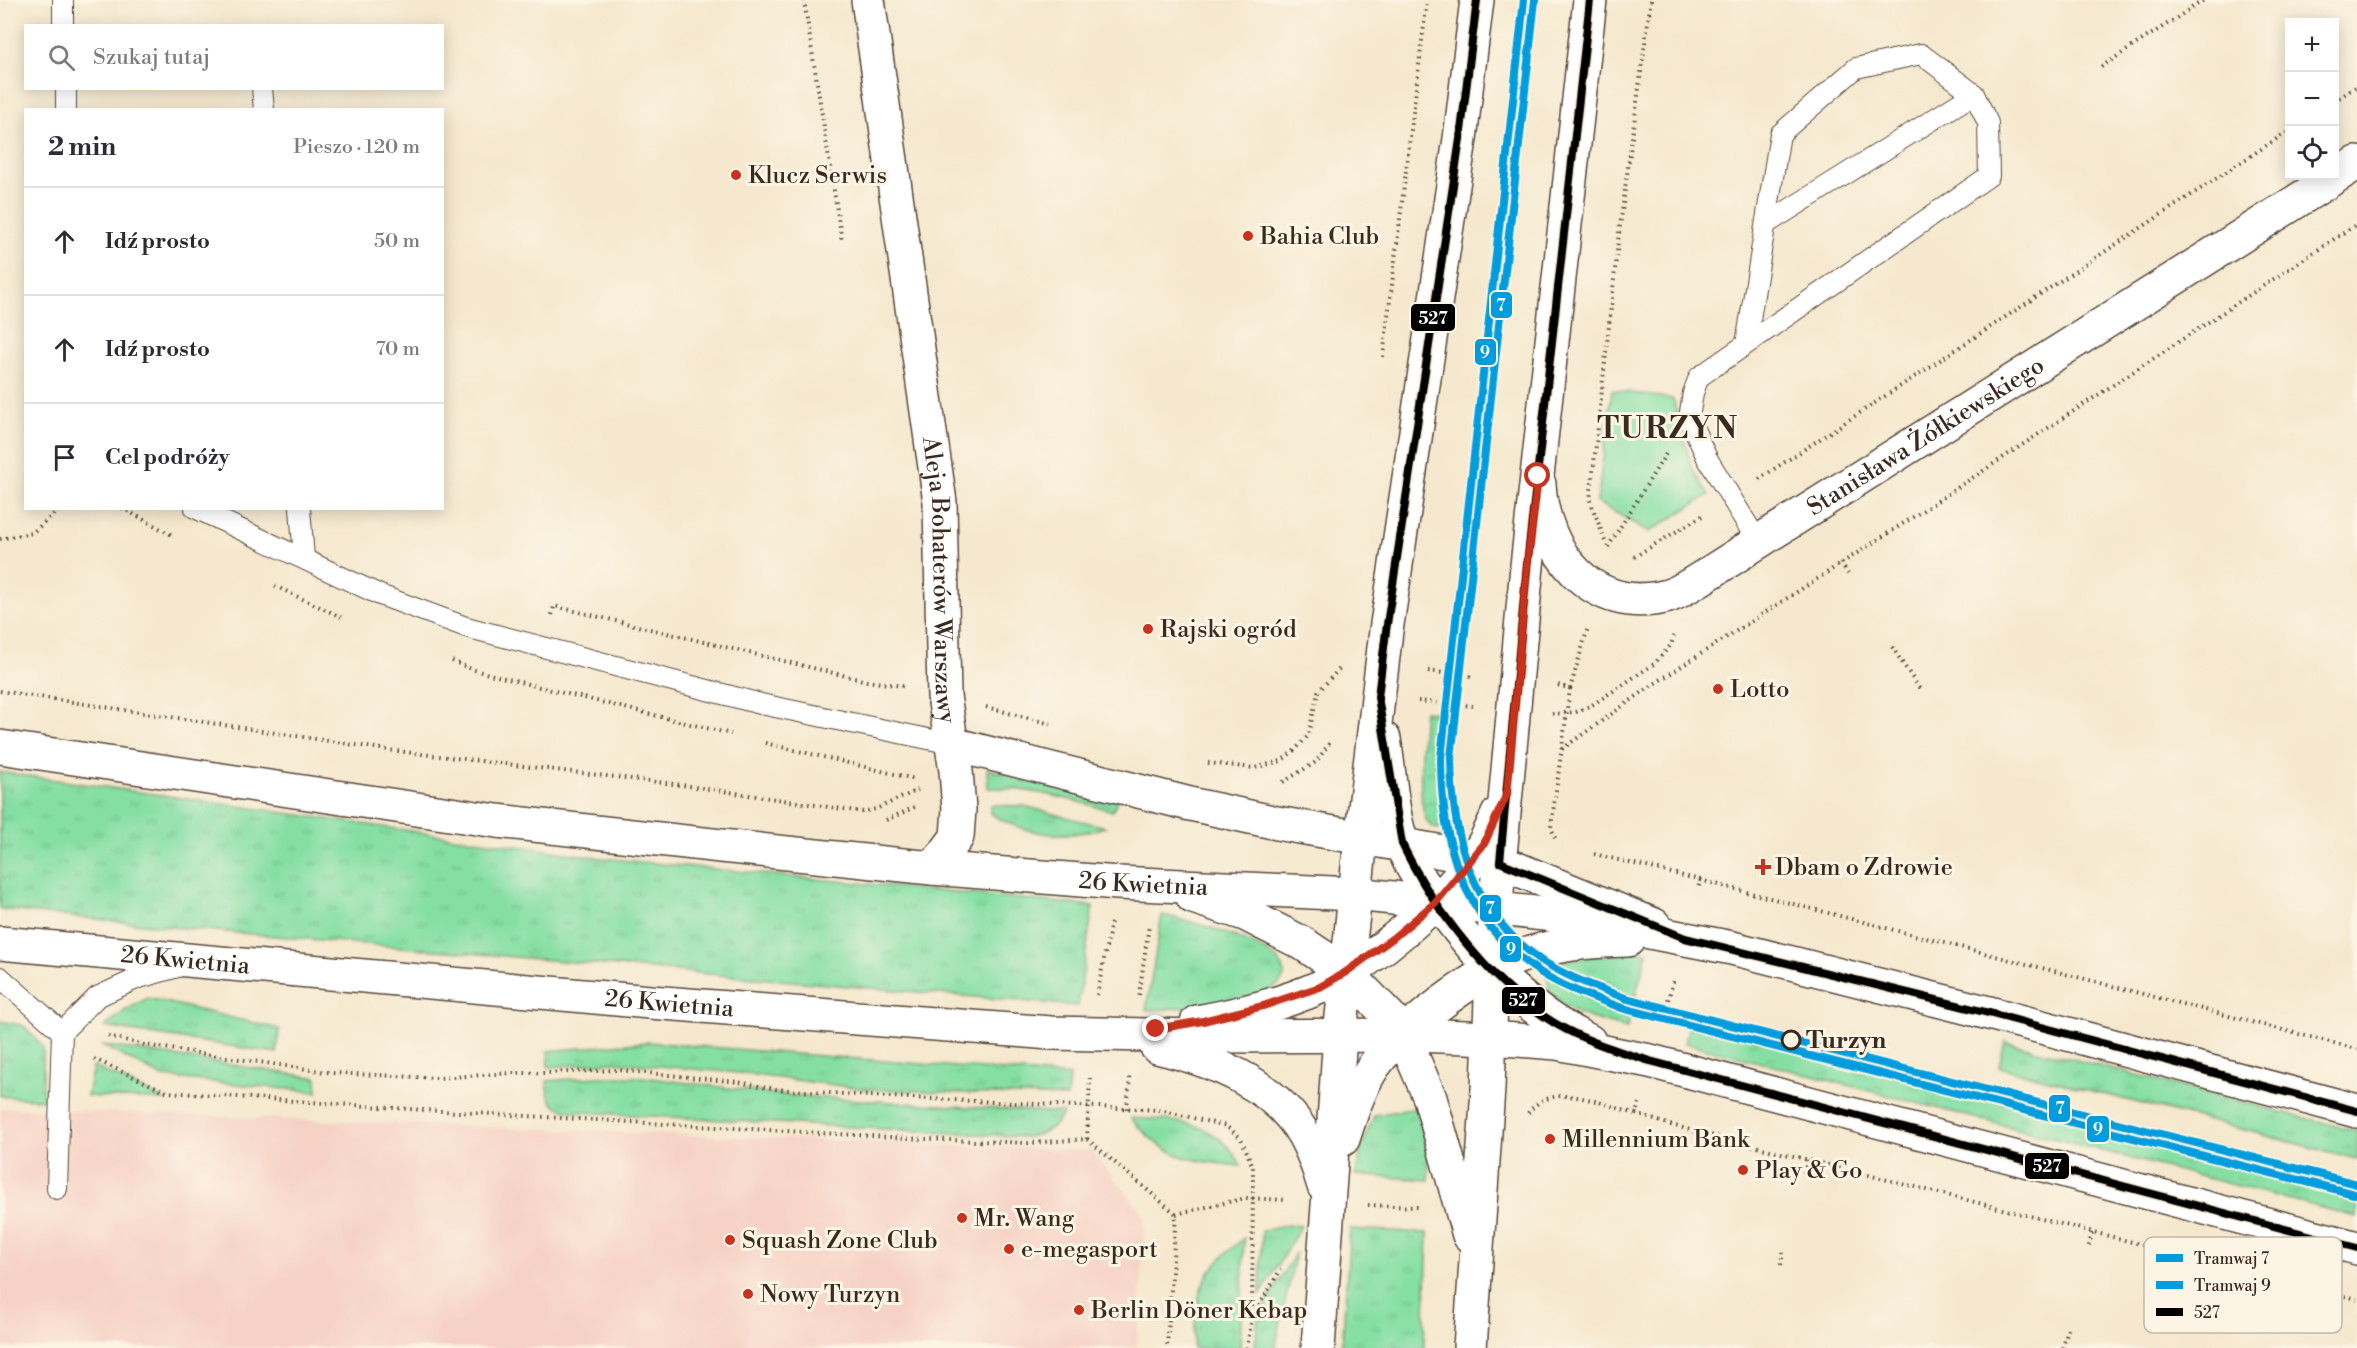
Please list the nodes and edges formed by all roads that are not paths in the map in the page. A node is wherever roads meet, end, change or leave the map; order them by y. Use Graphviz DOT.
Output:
graph roads {
  1 [pos="63,0"];
  2 [pos="868,0"];
  3 [pos="1477,0"];
  4 [pos="1590,0"];
  5 [pos="63,24"];
  6 [pos="66,90"];
  7 [pos="262,90"];
  8 [pos="1974,94"];
  9 [pos="66,108"];
  10 [pos="264,108"];
  11 [pos="2357,163"];
  12 [pos="1766,224"];
  13 [pos="1746,344"];
  14 [pos="1538,476"];
  15 [pos="199,510"];
  16 [pos="300,510"];
  17 [pos="1758,542"];
  18 [pos="304,558"];
  19 [pos="1380,681"];
  20 [pos="952,744"];
  21 [pos="0,747"];
  22 [pos="1361,837"];
  23 [pos="1402,844"];
  24 [pos="1487,859"];
  25 [pos="932,868"];
  26 [pos="1156,885"];
  27 [pos="1355,894"];
  28 [pos="1437,901"];
  29 [pos="1496,907"];
  30 [pos="1685,938"];
  31 [pos="0,943"];
  32 [pos="226,965"];
  33 [pos="1492,969"];
  34 [pos="1346,972"];
  35 [pos="0,977"];
  36 [pos="62,1032"];
  37 [pos="1134,1035"];
  38 [pos="1340,1035"];
  39 [pos="1404,1035"];
  40 [pos="1491,1038"];
  41 [pos="1650,1061"];
  42 [pos="2357,1111"];
  43 [pos="57,1189"];
  44 [pos="1328,1202"];
  45 [pos="2315,1237"];
  46 [pos="2342,1244"];
  47 [pos="2357,1248"];
  48 [pos="1476,1253"];
  49 [pos="1318,1348"];
  50 [pos="1470,1348"];
  1 -- 5 [label="lane"];
  2 -- 20 [label="street, Aleja Bohaterów Warszawy"];
  3 -- 19 [label="street"];
  4 -- 14 [label="street"];
  6 -- 9 [label="lane"];
  7 -- 10 [label="lane"];
  8 -- 12 [label="lane"];
  8 -- 12 [label="lane"];
  8 -- 13 [label="lane"];
  11 -- 17 [label="street, Stanisława Żółkiewskiego"];
  12 -- 13 [label="lane"];
  13 -- 17 [label="lane"];
  14 -- 17 [label="street, Stanisława Żółkiewskiego"];
  14 -- 24 [label="street"];
  15 -- 18 [label="lane"];
  16 -- 18 [label="lane"];
  18 -- 20 [label="lane"];
  19 -- 22 [label="street"];
  19 -- 23 [label="street"];
  20 -- 22 [label="street, Aleja Bohaterów Warszawy"];
  20 -- 25 [label="street"];
  21 -- 25 [label="street, 26 Kwietnia"];
  22 -- 23 [label="street"];
  22 -- 27 [label="street"];
  23 -- 24 [label="street"];
  23 -- 28 [label="street"];
  24 -- 28 [label="street"];
  24 -- 29 [label="street"];
  24 -- 30 [label="street"];
  25 -- 26 [label="street, 26 Kwietnia"];
  26 -- 27 [label="street, 26 Kwietnia"];
  26 -- 34 [label="street"];
  27 -- 28 [label="street"];
  27 -- 34 [label="street"];
  28 -- 29 [label="street"];
  28 -- 33 [label="street"];
  28 -- 34 [label="street"];
  29 -- 30 [label="street"];
  29 -- 33 [label="street"];
  30 -- 33 [label="street"];
  30 -- 42 [label="street"];
  31 -- 32 [label="street, 26 Kwietnia"];
  32 -- 36 [label="lane"];
  32 -- 37 [label="street, 26 Kwietnia"];
  33 -- 39 [label="street"];
  33 -- 40 [label="street"];
  33 -- 41 [label="street"];
  34 -- 37 [label="street"];
  34 -- 38 [label="street"];
  34 -- 39 [label="street"];
  35 -- 36 [label="lane"];
  36 -- 43 [label="lane"];
  37 -- 38 [label="street, 26 Kwietnia"];
  37 -- 44 [label="street"];
  38 -- 39 [label="street"];
  38 -- 44 [label="street"];
  39 -- 40 [label="street"];
  39 -- 44 [label="street"];
  39 -- 48 [label="street"];
  40 -- 41 [label="street"];
  40 -- 48 [label="street"];
  41 -- 45 [label="street"];
  44 -- 49 [label="street"];
  46 -- 47 [label="street"];
  48 -- 50 [label="street"];
}
